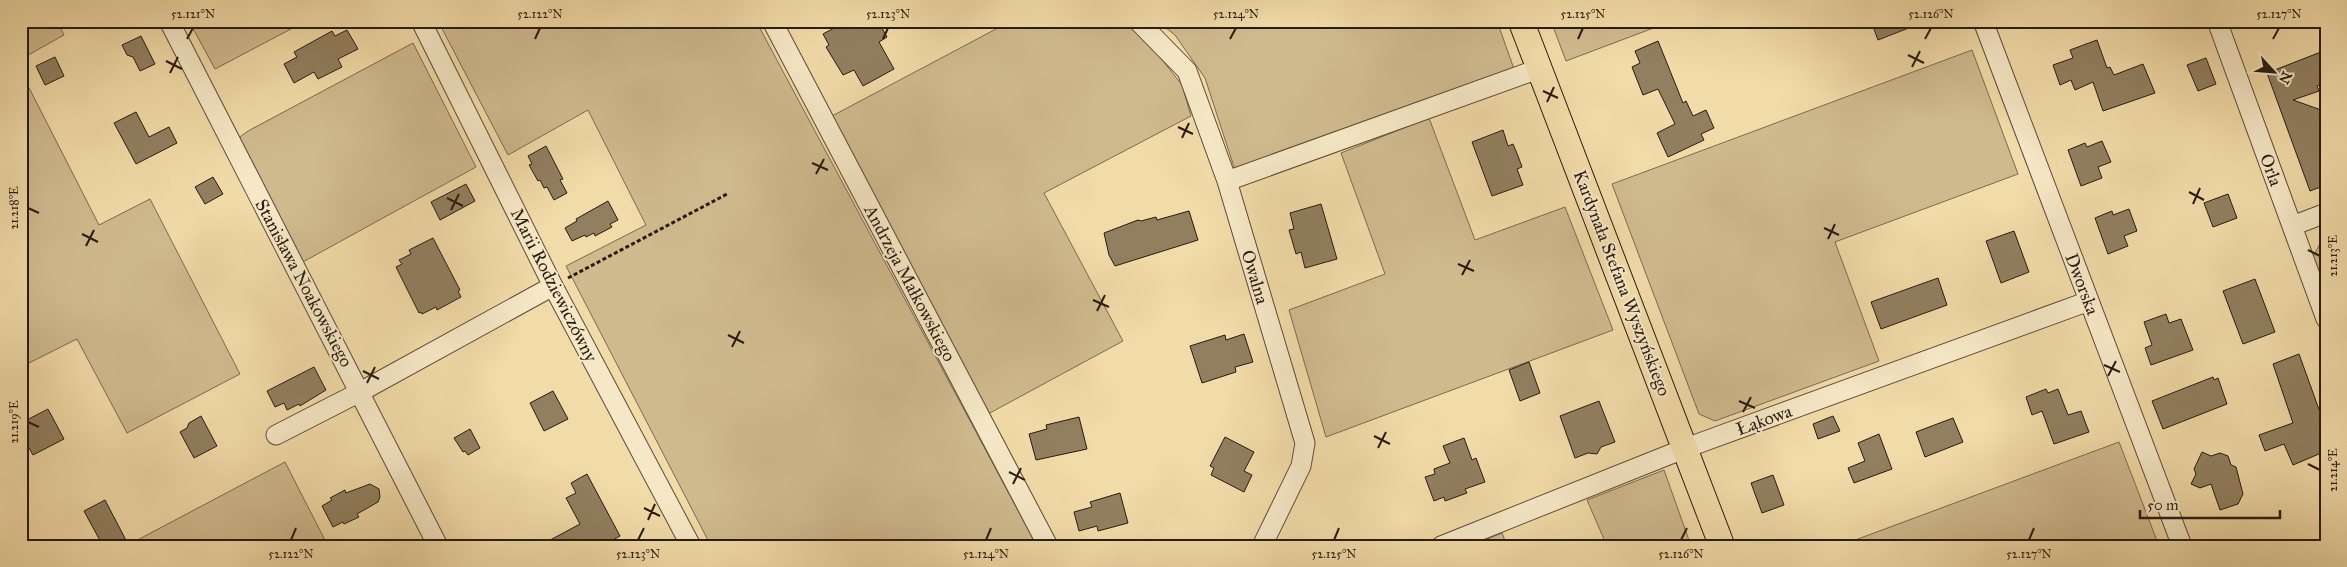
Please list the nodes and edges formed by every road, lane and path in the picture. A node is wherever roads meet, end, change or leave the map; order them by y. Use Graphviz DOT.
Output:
graph roads {
  1 [pos="169,21"];
  2 [pos="421,21"];
  3 [pos="772,21"];
  4 [pos="1138,21"];
  5 [pos="1521,21"];
  6 [pos="1983,21"];
  7 [pos="2216,21"];
  8 [pos="1538,70"];
  9 [pos="1226,181"];
  10 [pos="729,193"];
  11 [pos="2326,213"];
  12 [pos="2292,226"];
  13 [pos="553,286"];
  14 [pos="2089,301"];
  15 [pos="2326,319"];
  16 [pos="360,392"];
  17 [pos="276,435"];
  18 [pos="1686,448"];
  19 [pos="438,546"];
  20 [pos="691,546"];
  21 [pos="1048,546"];
  22 [pos="1262,546"];
  23 [pos="1441,546"];
  24 [pos="1722,546"];
  25 [pos="2182,546"];
  1 -- 16 [label="street, Stanisława Noakowskiego"];
  2 -- 13 [label="street, Marii Rodziewiczówny"];
  3 -- 21 [label="street, Andrzeja Małkowskiego"];
  4 -- 9 [label="street, Owalna"];
  5 -- 8 [label="main road, Kardynała Stefana Wyszyńskiego"];
  6 -- 14 [label="street, Dworska"];
  7 -- 12 [label="street, Orla"];
  8 -- 9 [label="street"];
  8 -- 18 [label="main road, Kardynała Stefana Wyszyńskiego"];
  9 -- 22 [label="street, Owalna"];
  10 -- 13 [label="path"];
  11 -- 12 [label="street"];
  12 -- 15 [label="street, Orla"];
  13 -- 16 [label="street"];
  13 -- 20 [label="street, Marii Rodziewiczówny"];
  14 -- 18 [label="street, Łąkowa"];
  14 -- 25 [label="street, Dworska"];
  16 -- 17 [label="street"];
  16 -- 19 [label="street, Stanisława Noakowskiego"];
  18 -- 23 [label="street, Łąkowa"];
  18 -- 24 [label="main road, Kardynała Stefana Wyszyńskiego"];
}
